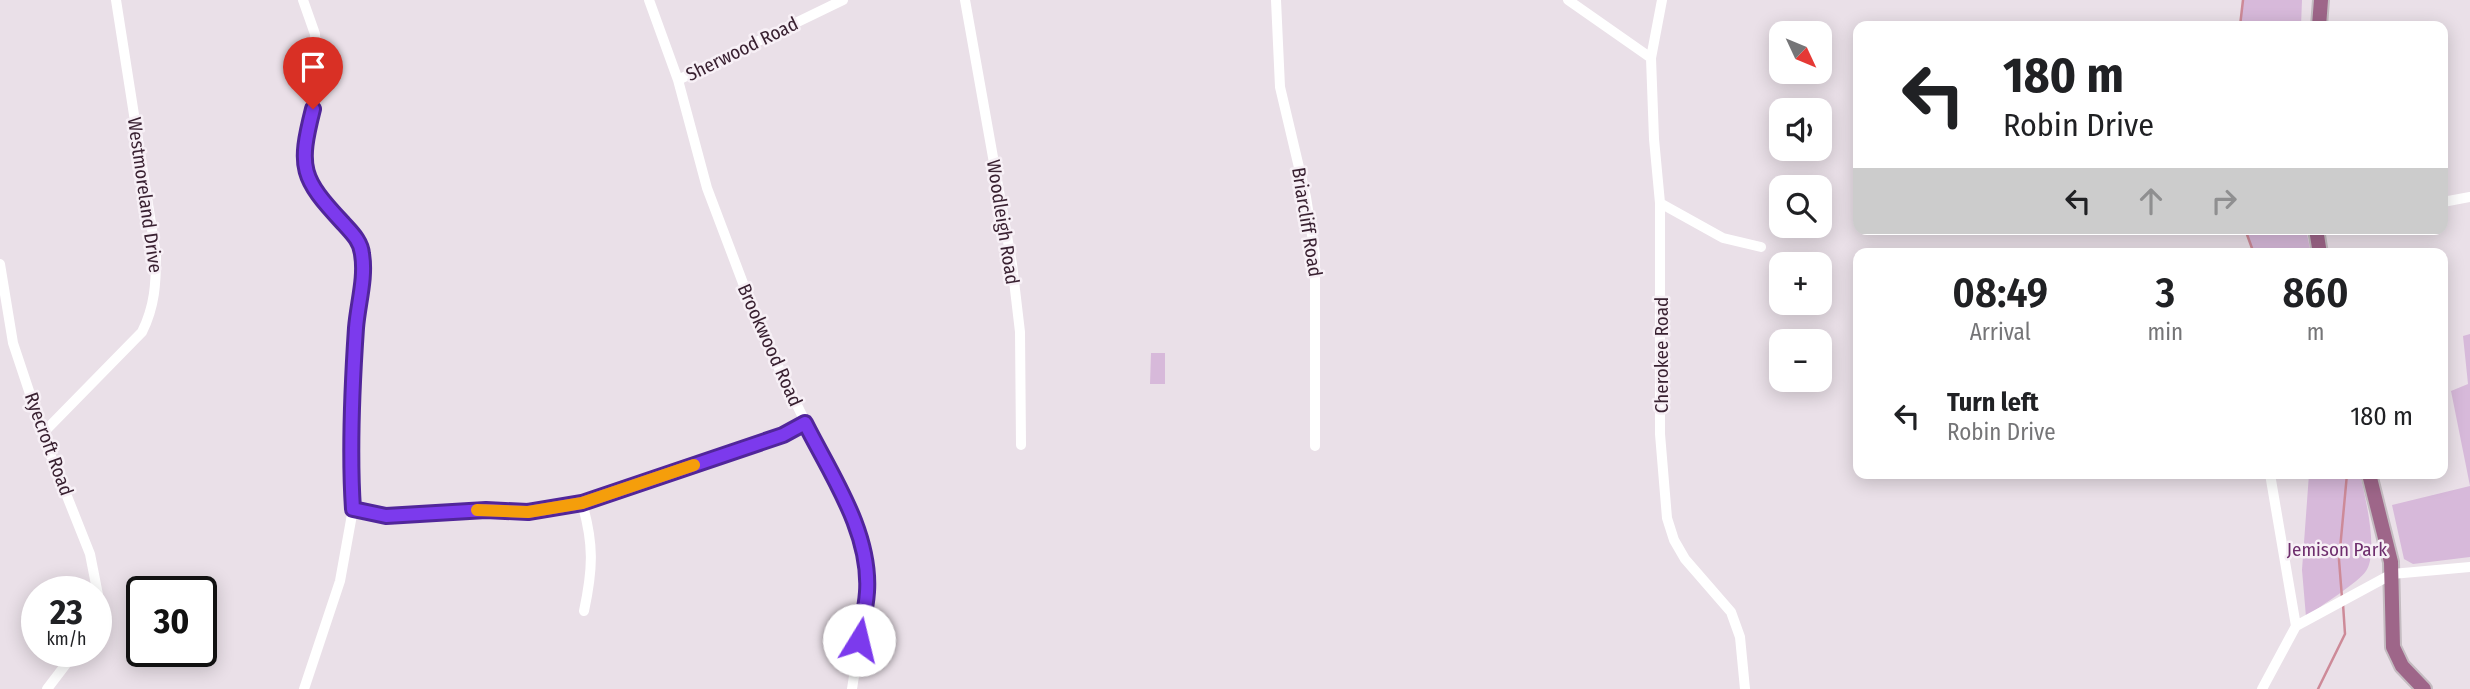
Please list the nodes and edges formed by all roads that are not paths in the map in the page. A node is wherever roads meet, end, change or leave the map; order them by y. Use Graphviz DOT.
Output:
graph roads {
  1 [pos="116,0"];
  2 [pos="303,0"];
  3 [pos="649,0"];
  4 [pos="843,0"];
  5 [pos="965,0"];
  6 [pos="1276,0"];
  7 [pos="1568,0"];
  8 [pos="1662,0"];
  9 [pos="2321,0"];
  10 [pos="2319,21"];
  11 [pos="1651,58"];
  12 [pos="678,80"];
  13 [pos="2470,197"];
  14 [pos="2448,201"];
  15 [pos="1660,203"];
  16 [pos="1761,247"];
  17 [pos="0,264"];
  18 [pos="805,423"];
  19 [pos="44,432"];
  20 [pos="1021,445"];
  21 [pos="1315,446"];
  22 [pos="2271,479"];
  23 [pos="2370,479"];
  24 [pos="582,503"];
  25 [pos="353,509"];
  26 [pos="2470,567"];
  27 [pos="2392,574"];
  28 [pos="94,576"];
  29 [pos="584,611"];
  30 [pos="2296,626"];
  31 [pos="64,667"];
  32 [pos="47,689"];
  33 [pos="304,689"];
  34 [pos="852,689"];
  35 [pos="1745,689"];
  36 [pos="2262,689"];
  37 [pos="2424,689"];
  1 -- 19 [label="street, Westmoreland Drive"];
  2 -- 25 [label="street"];
  3 -- 12 [label="street, Brookwood Road"];
  4 -- 12 [label="street, Sherwood Road"];
  5 -- 20 [label="street, Woodleigh Road"];
  6 -- 21 [label="street, Briarcliff Road"];
  7 -- 11 [label="street"];
  8 -- 11 [label="street, Cherokee Road"];
  9 -- 10 [label="main road"];
  11 -- 15 [label="street, Cherokee Road"];
  12 -- 18 [label="street, Brookwood Road"];
  13 -- 14 [label="street"];
  15 -- 16 [label="street"];
  15 -- 35 [label="street, Cherokee Road"];
  17 -- 19 [label="street, Ryecroft Road"];
  18 -- 24 [label="street"];
  18 -- 34 [label="street, Brookwood Road"];
  19 -- 28 [label="street, Ryecroft Road"];
  22 -- 30 [label="street"];
  23 -- 27 [label="main road"];
  24 -- 25 [label="street"];
  24 -- 29 [label="street"];
  25 -- 33 [label="street"];
  26 -- 27 [label="street"];
  27 -- 30 [label="street"];
  27 -- 37 [label="main road"];
  30 -- 36 [label="street"];
  31 -- 32 [label="street"];
}
